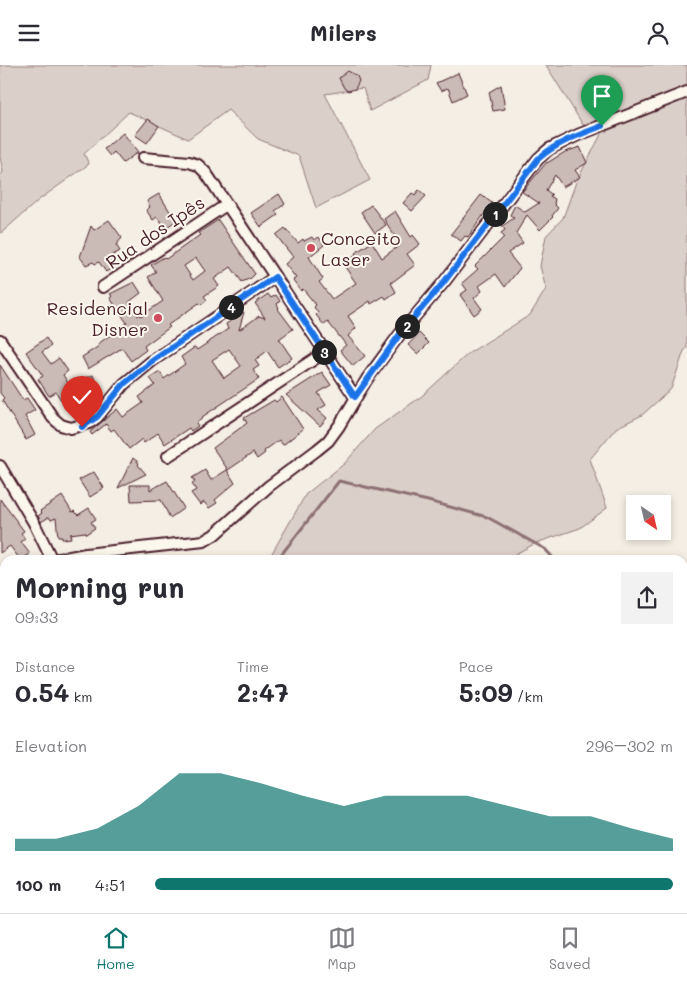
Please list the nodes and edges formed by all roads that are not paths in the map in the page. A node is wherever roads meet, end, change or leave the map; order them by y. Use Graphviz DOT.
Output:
graph roads {
  1 [pos="687,92"];
  2 [pos="144,158"];
  3 [pos="226,205"];
  4 [pos="275,277"];
  5 [pos="103,287"];
  6 [pos="0,340"];
  7 [pos="325,352"];
  8 [pos="355,397"];
  9 [pos="168,456"];
  10 [pos="0,466"];
  11 [pos="50,555"];
  12 [pos="80,555"];
  1 -- 8 [label="street"];
  2 -- 3 [label="street"];
  3 -- 4 [label="street"];
  3 -- 5 [label="street, Rua dos Ipês"];
  4 -- 6 [label="street"];
  4 -- 7 [label="street"];
  7 -- 8 [label="street"];
  7 -- 9 [label="street"];
  8 -- 12 [label="street"];
  10 -- 11 [label="street"];
}
